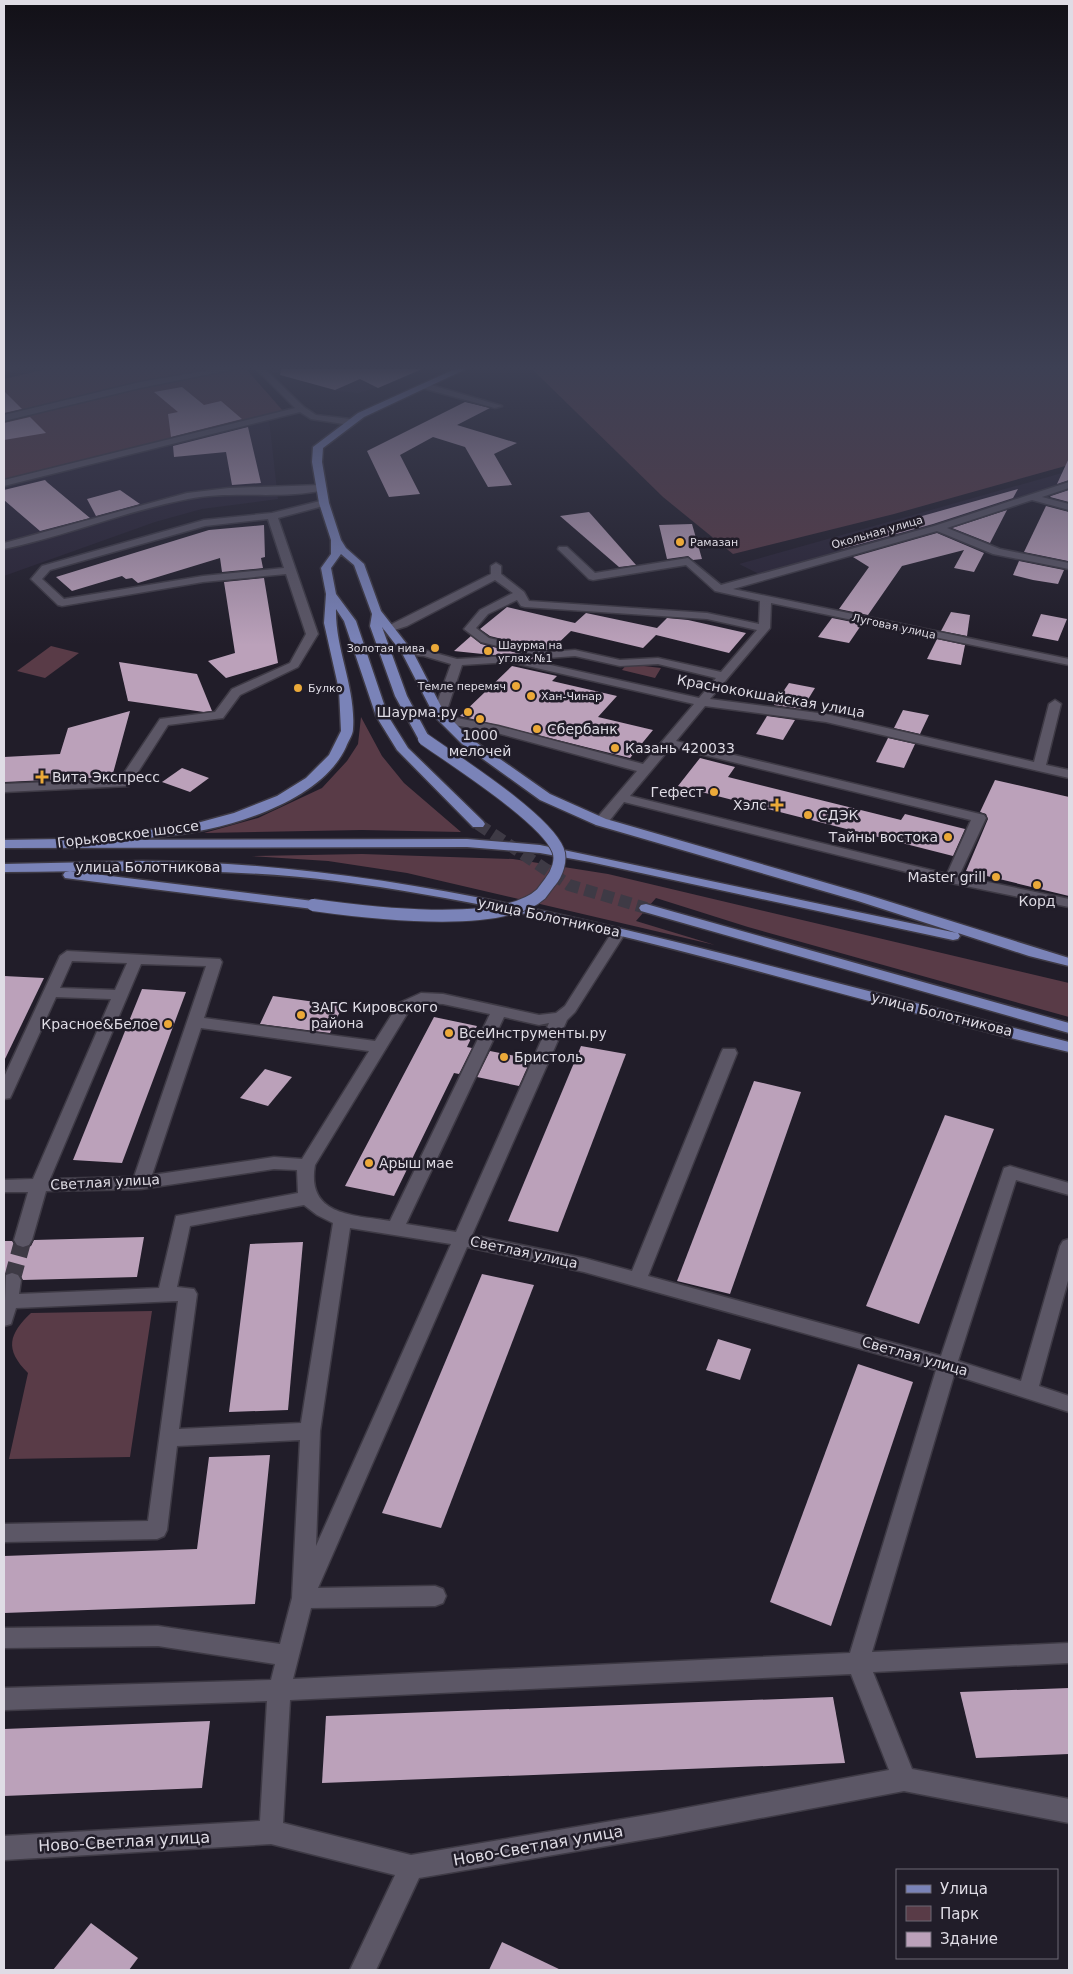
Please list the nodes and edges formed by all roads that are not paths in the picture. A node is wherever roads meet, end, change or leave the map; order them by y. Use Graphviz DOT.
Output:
graph roads {
  1 [pos="92,461"];
  2 [pos="317,461"];
  3 [pos="4,483"];
  4 [pos="1069,486"];
  5 [pos="322,488"];
  6 [pos="1034,498"];
  7 [pos="324,503"];
  8 [pos="1069,507"];
  9 [pos="272,516"];
  10 [pos="938,528"];
  11 [pos="336,540"];
  12 [pos="4,546"];
  13 [pos="563,549"];
  14 [pos="1069,566"];
  15 [pos="291,570"];
  16 [pos="719,589"];
  17 [pos="331,594"];
  18 [pos="520,594"];
  19 [pos="766,599"];
  20 [pos="376,612"];
  21 [pos="764,628"];
  22 [pos="388,629"];
  23 [pos="407,652"];
  24 [pos="456,662"];
  25 [pos="1069,662"];
  26 [pos="724,676"];
  27 [pos="703,702"];
  28 [pos="1055,704"];
  29 [pos="439,714"];
  30 [pos="670,742"];
  31 [pos="1039,767"];
  32 [pos="646,769"];
  33 [pos="1069,774"];
  34 [pos="4,788"];
  35 [pos="622,798"];
  36 [pos="602,822"];
  37 [pos="478,824"];
  38 [pos="4,844"];
  39 [pos="54,844"];
  40 [pos="10,868"];
  41 [pos="951,879"];
  42 [pos="1069,903"];
  43 [pos="646,908"];
  44 [pos="619,932"];
  45 [pos="1042,955"];
  46 [pos="136,959"];
  47 [pos="1069,962"];
  48 [pos="51,992"];
  49 [pos="120,995"];
  50 [pos="498,1011"];
  51 [pos="560,1017"];
  52 [pos="195,1022"];
  53 [pos="1069,1028"];
  54 [pos="379,1047"];
  55 [pos="1069,1047"];
  56 [pos="729,1053"];
  57 [pos="4,1094"];
  58 [pos="307,1165"];
  59 [pos="141,1183"];
  60 [pos="39,1185"];
  61 [pos="4,1186"];
  62 [pos="1069,1189"];
  63 [pos="306,1198"];
  64 [pos="342,1220"];
  65 [pos="395,1228"];
  66 [pos="460,1239"];
  67 [pos="23,1240"];
  68 [pos="1069,1246"];
  69 [pos="638,1279"];
  70 [pos="12,1280"];
  71 [pos="166,1296"];
  72 [pos="6,1310"];
  73 [pos="947,1365"];
  74 [pos="1028,1390"];
  75 [pos="1069,1404"];
  76 [pos="310,1431"];
  77 [pos="168,1438"];
  78 [pos="4,1533"];
  79 [pos="435,1596"];
  80 [pos="303,1598"];
  81 [pos="4,1638"];
  82 [pos="1069,1653"];
  83 [pos="288,1656"];
  84 [pos="858,1662"];
  85 [pos="279,1690"];
  86 [pos="4,1699"];
  87 [pos="904,1779"];
  88 [pos="1069,1811"];
  89 [pos="271,1832"];
  90 [pos="4,1848"];
  91 [pos="411,1867"];
  92 [pos="363,1970"];
  1 -- 3 [label="street"];
  2 -- 5 [label="main road"];
  4 -- 6 [label="street, Окольная улица"];
  5 -- 7 [label="main road"];
  5 -- 12 [label="street"];
  6 -- 8 [label="street"];
  6 -- 10 [label="street, Окольная улица"];
  7 -- 9 [label="street"];
  7 -- 11 [label="main road"];
  9 -- 15 [label="street"];
  9 -- 15 [label="street"];
  10 -- 14 [label="street"];
  10 -- 16 [label="street, Окольная улица"];
  11 -- 17 [label="main road"];
  11 -- 20 [label="main road"];
  13 -- 16 [label="street"];
  15 -- 34 [label="street"];
  16 -- 19 [label="street, Луговая улица"];
  17 -- 37 [label="main road"];
  17 -- 39 [label="main road, Горьковское шоссе"];
  18 -- 21 [label="street"];
  18 -- 22 [label="street"];
  18 -- 26 [label="street"];
  19 -- 21 [label="street"];
  19 -- 25 [label="street, Луговая улица"];
  20 -- 22 [label="main road"];
  20 -- 40 [label="main road, bridge"];
  21 -- 26 [label="street"];
  22 -- 23 [label="main road"];
  23 -- 24 [label="street, Краснококшайская улица"];
  23 -- 29 [label="main road"];
  24 -- 27 [label="street, Краснококшайская улица"];
  24 -- 29 [label="street"];
  26 -- 27 [label="street"];
  27 -- 30 [label="street"];
  27 -- 31 [label="street, Краснококшайская улица"];
  28 -- 31 [label="street"];
  29 -- 32 [label="street"];
  29 -- 36 [label="main road"];
  30 -- 32 [label="street"];
  30 -- 41 [label="street"];
  31 -- 33 [label="street, Краснококшайская улица"];
  32 -- 35 [label="street"];
  35 -- 36 [label="street"];
  35 -- 41 [label="street"];
  36 -- 45 [label="main road"];
  38 -- 39 [label="main road, Горьковское шоссе"];
  39 -- 45 [label="main road"];
  40 -- 44 [label="main road, улица Болотникова"];
  41 -- 42 [label="street"];
  43 -- 53 [label="main road"];
  44 -- 51 [label="street"];
  44 -- 55 [label="main road, улица Болотникова"];
  45 -- 47 [label="main road"];
  46 -- 48 [label="street"];
  46 -- 49 [label="street"];
  46 -- 52 [label="street"];
  48 -- 49 [label="street"];
  48 -- 57 [label="street"];
  49 -- 60 [label="street"];
  50 -- 51 [label="street"];
  50 -- 54 [label="street"];
  50 -- 65 [label="street"];
  51 -- 66 [label="street"];
  52 -- 54 [label="street"];
  52 -- 59 [label="street"];
  54 -- 58 [label="street"];
  56 -- 69 [label="street"];
  58 -- 59 [label="street, Светлая улица"];
  58 -- 63 [label="street"];
  59 -- 60 [label="street, Светлая улица"];
  60 -- 61 [label="street, Светлая улица"];
  60 -- 67 [label="street"];
  62 -- 73 [label="street"];
  63 -- 64 [label="street, Светлая улица"];
  63 -- 71 [label="street"];
  64 -- 65 [label="street, Светлая улица"];
  64 -- 76 [label="street"];
  65 -- 66 [label="street, Светлая улица"];
  66 -- 69 [label="street, Светлая улица"];
  66 -- 80 [label="street"];
  68 -- 74 [label="street"];
  69 -- 73 [label="street, Светлая улица"];
  70 -- 72 [label="street"];
  71 -- 72 [label="street"];
  71 -- 77 [label="street"];
  73 -- 74 [label="street, Светлая улица"];
  73 -- 84 [label="street"];
  74 -- 75 [label="street, Светлая улица"];
  76 -- 77 [label="street"];
  76 -- 80 [label="street"];
  77 -- 78 [label="street"];
  79 -- 80 [label="street"];
  80 -- 83 [label="street"];
  81 -- 83 [label="street"];
  82 -- 84 [label="street"];
  83 -- 85 [label="street"];
  84 -- 85 [label="street"];
  84 -- 87 [label="street"];
  85 -- 86 [label="street"];
  85 -- 89 [label="street"];
  87 -- 88 [label="street, Ново-Светлая улица"];
  87 -- 91 [label="street, Ново-Светлая улица"];
  89 -- 90 [label="street, Ново-Светлая улица"];
  89 -- 91 [label="street, Ново-Светлая улица"];
  91 -- 92 [label="street"];
}
